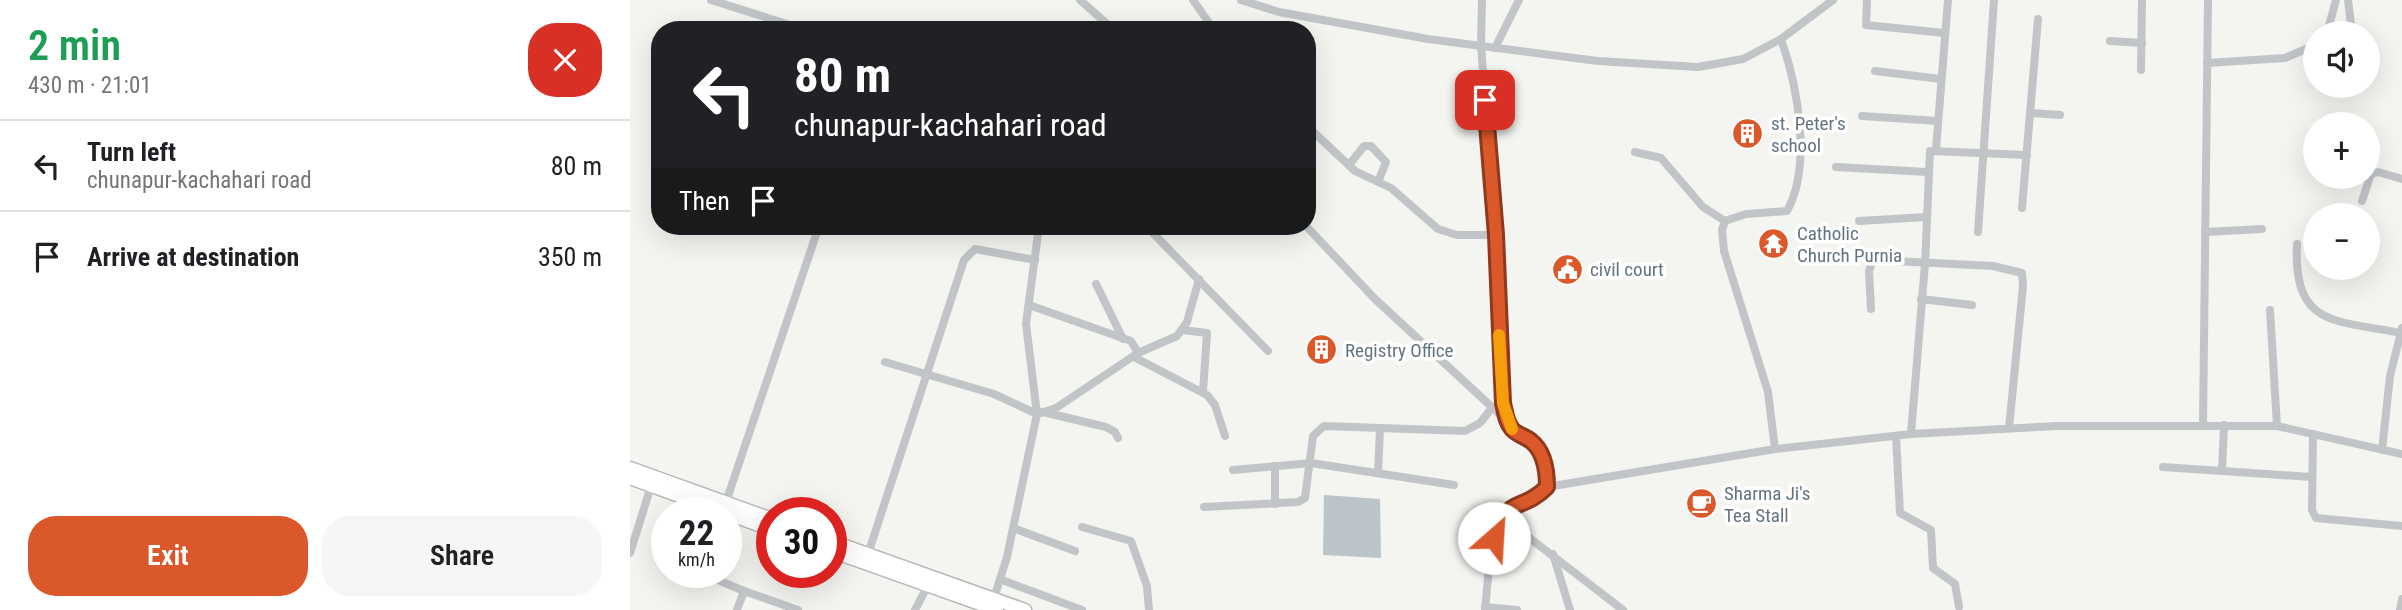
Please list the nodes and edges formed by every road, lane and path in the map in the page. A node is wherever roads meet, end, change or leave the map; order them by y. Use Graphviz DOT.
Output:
graph roads {
  1 [pos="711,0"];
  2 [pos="1081,0"];
  3 [pos="1193,0"];
  4 [pos="1241,0"];
  5 [pos="1482,0"];
  6 [pos="1519,0"];
  7 [pos="1833,0"];
  8 [pos="1867,0"];
  9 [pos="1948,0"];
  10 [pos="1994,0"];
  11 [pos="2143,0"];
  12 [pos="2208,0"];
  13 [pos="2336,0"];
  14 [pos="2348,0"];
  15 [pos="2038,19"];
  16 [pos="778,21"];
  17 [pos="1104,21"];
  18 [pos="1208,21"];
  19 [pos="2330,21"];
  20 [pos="2351,21"];
  21 [pos="1944,33"];
  22 [pos="1781,39"];
  23 [pos="2110,41"];
  24 [pos="2142,43"];
  25 [pos="1481,46"];
  26 [pos="1495,48"];
  27 [pos="2303,50"];
  28 [pos="2207,63"];
  29 [pos="2141,70"];
  30 [pos="1875,71"];
  31 [pos="1941,79"];
  32 [pos="2031,113"];
  33 [pos="2060,115"];
  34 [pos="1862,116"];
  35 [pos="1938,121"];
  36 [pos="1316,134"];
  37 [pos="1936,149"];
  38 [pos="1635,152"];
  39 [pos="1982,152"];
  40 [pos="2027,155"];
  41 [pos="1349,165"];
  42 [pos="1836,167"];
  43 [pos="1927,172"];
  44 [pos="2402,179"];
  45 [pos="1378,182"];
  46 [pos="2362,201"];
  47 [pos="2022,208"];
  48 [pos="1926,217"];
  49 [pos="1725,221"];
  50 [pos="1859,221"];
  51 [pos="2262,229"];
  52 [pos="1978,232"];
  53 [pos="2205,232"];
  54 [pos="816,235"];
  55 [pos="1037,235"];
  56 [pos="1155,235"];
  57 [pos="1315,235"];
  58 [pos="1496,235"];
  59 [pos="2297,244"];
  60 [pos="1034,260"];
  61 [pos="1925,264"];
  62 [pos="1199,279"];
  63 [pos="1096,284"];
  64 [pos="1922,299"];
  65 [pos="1029,305"];
  66 [pos="1972,305"];
  67 [pos="1871,309"];
  68 [pos="2270,310"];
  69 [pos="1183,330"];
  70 [pos="2401,330"];
  71 [pos="1123,339"];
  72 [pos="1268,351"];
  73 [pos="1136,355"];
  74 [pos="886,362"];
  75 [pos="927,373"];
  76 [pos="1203,392"];
  77 [pos="1491,409"];
  78 [pos="1040,413"];
  79 [pos="1507,421"];
  80 [pos="2203,425"];
  81 [pos="2224,425"];
  82 [pos="2277,426"];
  83 [pos="1380,428"];
  84 [pos="2009,428"];
  85 [pos="1911,434"];
  86 [pos="2313,435"];
  87 [pos="1225,436"];
  88 [pos="1896,436"];
  89 [pos="1118,438"];
  90 [pos="1775,449"];
  91 [pos="2382,450"];
  92 [pos="2402,454"];
  93 [pos="1311,463"];
  94 [pos="1275,466"];
  95 [pos="2162,467"];
  96 [pos="630,468"];
  97 [pos="1233,470"];
  98 [pos="2222,471"];
  99 [pos="1378,473"];
  100 [pos="2312,477"];
  101 [pos="630,478"];
  102 [pos="653,481"];
  103 [pos="1454,485"];
  104 [pos="1547,487"];
  105 [pos="693,497"];
  106 [pos="730,497"];
  107 [pos="1275,504"];
  108 [pos="1205,507"];
  109 [pos="1501,516"];
  110 [pos="2402,526"];
  111 [pos="1082,527"];
  112 [pos="1013,528"];
  113 [pos="847,547"];
  114 [pos="1074,551"];
  115 [pos="630,553"];
  116 [pos="868,554"];
  117 [pos="1553,554"];
  118 [pos="847,556"];
  119 [pos="1002,580"];
  120 [pos="930,581"];
  121 [pos="737,588"];
  122 [pos="744,591"];
  123 [pos="2402,599"];
  124 [pos="996,604"];
  125 [pos="1959,607"];
  126 [pos="1485,608"];
  127 [pos="737,610"];
  128 [pos="799,610"];
  129 [pos="915,610"];
  130 [pos="1025,610"];
  131 [pos="1082,610"];
  132 [pos="1149,610"];
  133 [pos="1517,610"];
  134 [pos="1570,610"];
  135 [pos="1623,610"];
  136 [pos="2400,610"];
  1 -- 16 [label="street"];
  2 -- 17 [label="street"];
  3 -- 18 [label="street"];
  4 -- 25 [label="street"];
  5 -- 25 [label="street"];
  6 -- 26 [label="street"];
  7 -- 22 [label="street"];
  8 -- 21 [label="street"];
  9 -- 21 [label="street"];
  10 -- 39 [label="street"];
  11 -- 24 [label="street"];
  12 -- 28 [label="street"];
  13 -- 19 [label="street"];
  14 -- 20 [label="street"];
  15 -- 32 [label="street"];
  21 -- 31 [label="street"];
  22 -- 26 [label="street"];
  22 -- 49 [label="street"];
  23 -- 24 [label="street"];
  24 -- 29 [label="street"];
  25 -- 26 [label="street"];
  25 -- 58 [label="street"];
  27 -- 28 [label="street"];
  28 -- 53 [label="street"];
  30 -- 31 [label="street"];
  31 -- 35 [label="street"];
  32 -- 33 [label="street"];
  32 -- 40 [label="street"];
  34 -- 35 [label="street"];
  35 -- 37 [label="street"];
  36 -- 41 [label="street"];
  37 -- 39 [label="street"];
  37 -- 43 [label="street"];
  38 -- 49 [label="street"];
  39 -- 40 [label="street"];
  39 -- 52 [label="street"];
  40 -- 47 [label="street"];
  41 -- 45 [label="street"];
  41 -- 45 [label="street"];
  42 -- 43 [label="street"];
  43 -- 48 [label="street"];
  44 -- 46 [label="street"];
  45 -- 58 [label="street"];
  48 -- 50 [label="street"];
  48 -- 61 [label="street"];
  49 -- 90 [label="street"];
  51 -- 53 [label="street"];
  53 -- 80 [label="street"];
  54 -- 106 [label="street"];
  55 -- 60 [label="street"];
  56 -- 62 [label="street"];
  57 -- 77 [label="street"];
  58 -- 79 [label="street"];
  59 -- 70 [label="street"];
  60 -- 65 [label="street"];
  60 -- 75 [label="street"];
  61 -- 64 [label="street"];
  61 -- 67 [label="street"];
  61 -- 84 [label="street"];
  62 -- 69 [label="street"];
  62 -- 72 [label="street"];
  63 -- 71 [label="street"];
  64 -- 66 [label="street"];
  64 -- 85 [label="street"];
  65 -- 71 [label="street"];
  65 -- 78 [label="street"];
  68 -- 82 [label="street"];
  69 -- 73 [label="street"];
  69 -- 76 [label="street"];
  70 -- 91 [label="street"];
  71 -- 73 [label="street"];
  73 -- 76 [label="street"];
  73 -- 78 [label="street"];
  74 -- 75 [label="street"];
  75 -- 78 [label="street"];
  75 -- 116 [label="street"];
  76 -- 87 [label="street"];
  77 -- 79 [label="street"];
  77 -- 83 [label="street"];
  78 -- 89 [label="street"];
  78 -- 112 [label="street"];
  79 -- 104 [label="street"];
  80 -- 81 [label="street"];
  80 -- 84 [label="street"];
  81 -- 82 [label="street"];
  81 -- 98 [label="street"];
  82 -- 86 [label="street"];
  83 -- 93 [label="street"];
  83 -- 99 [label="street"];
  84 -- 85 [label="street"];
  85 -- 88 [label="street"];
  86 -- 91 [label="street"];
  86 -- 100 [label="street"];
  88 -- 90 [label="street"];
  88 -- 125 [label="street"];
  90 -- 104 [label="street"];
  91 -- 92 [label="street"];
  93 -- 94 [label="street"];
  93 -- 99 [label="street"];
  93 -- 107 [label="street"];
  94 -- 97 [label="street"];
  94 -- 107 [label="street"];
  95 -- 98 [label="street"];
  96 -- 102 [label="highway"];
  98 -- 100 [label="street"];
  99 -- 103 [label="street"];
  100 -- 110 [label="street"];
  101 -- 102 [label="highway"];
  102 -- 105 [label="highway"];
  102 -- 115 [label="street"];
  104 -- 109 [label="street"];
  107 -- 108 [label="street"];
  109 -- 117 [label="street"];
  109 -- 126 [label="street"];
  111 -- 132 [label="street"];
  112 -- 114 [label="street"];
  112 -- 119 [label="street"];
  113 -- 116 [label="highway"];
  116 -- 120 [label="highway"];
  117 -- 134 [label="street"];
  117 -- 135 [label="street"];
  118 -- 120 [label="highway"];
  119 -- 124 [label="street"];
  119 -- 131 [label="street"];
  120 -- 124 [label="highway"];
  120 -- 129 [label="street"];
  121 -- 122 [label="street"];
  122 -- 127 [label="street"];
  122 -- 128 [label="street"];
  123 -- 136 [label="street"];
  124 -- 130 [label="highway"];
  126 -- 133 [label="street"];
}
